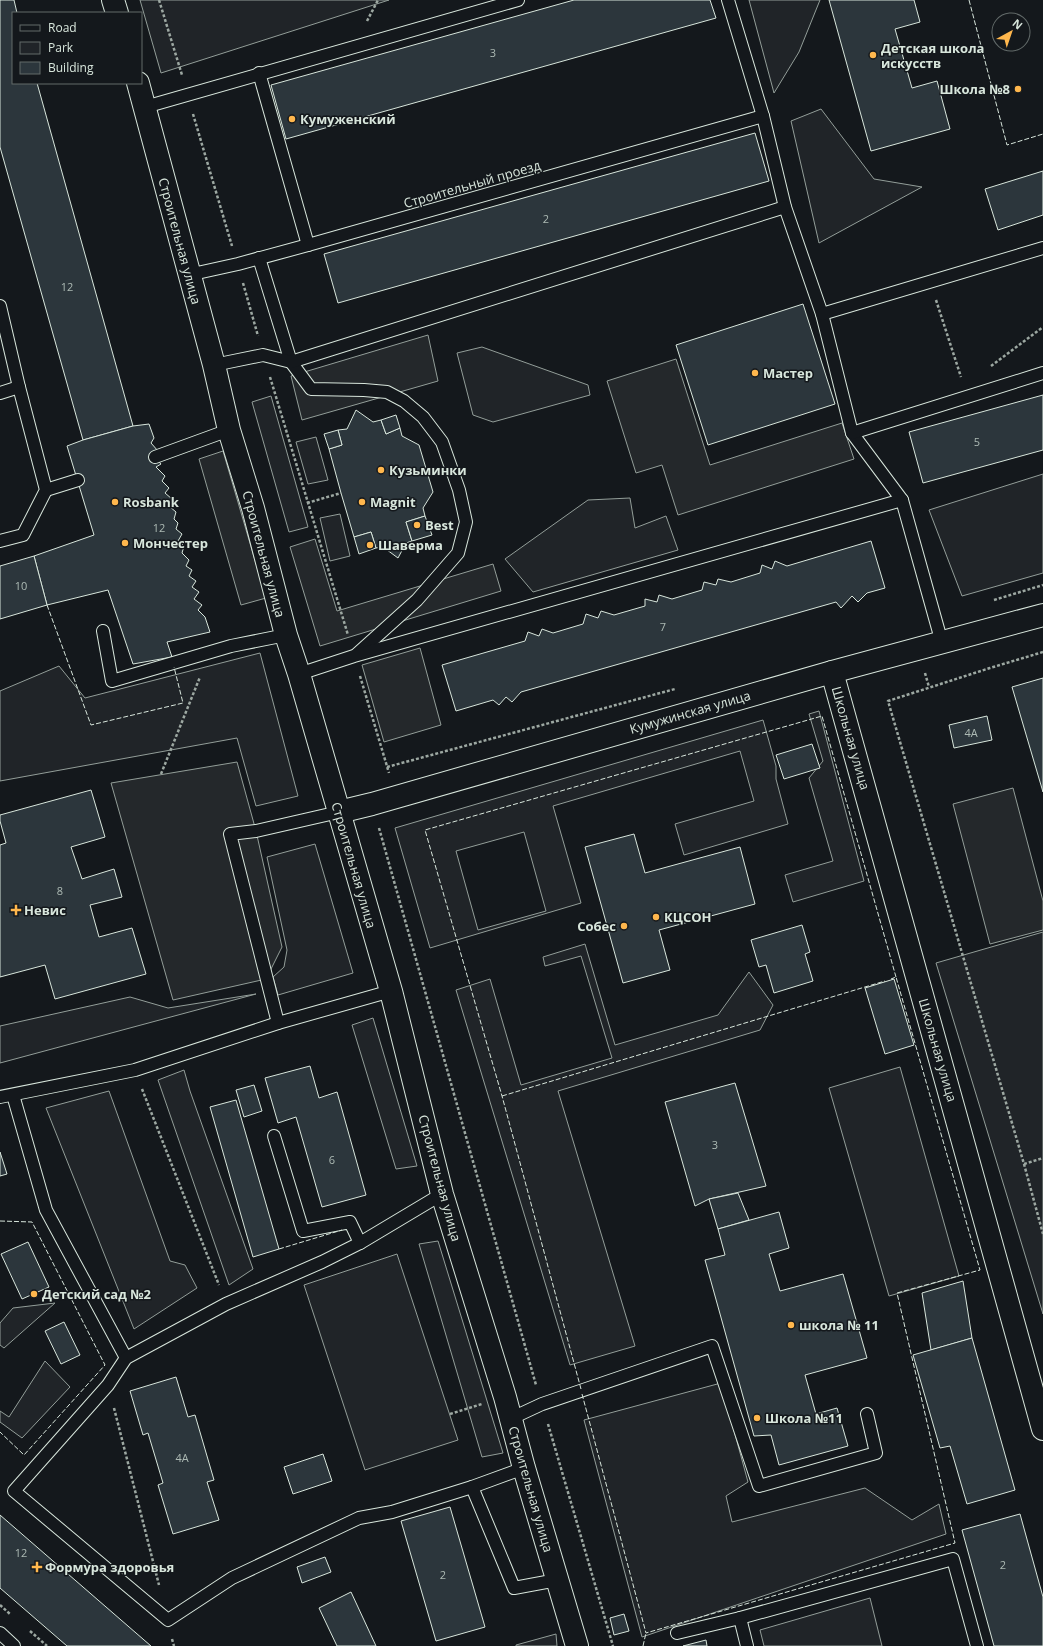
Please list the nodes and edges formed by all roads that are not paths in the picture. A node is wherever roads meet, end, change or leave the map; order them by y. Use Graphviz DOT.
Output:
graph roads {
  1 [pos="113,0"];
  2 [pos="518,0"];
  3 [pos="728,0"];
  4 [pos="117,12"];
  5 [pos="259,74"];
  6 [pos="138,84"];
  7 [pos="145,107"];
  8 [pos="763,116"];
  9 [pos="785,207"];
  10 [pos="308,245"];
  11 [pos="1043,248"];
  12 [pos="259,258"];
  13 [pos="188,275"];
  14 [pos="0,306"];
  15 [pos="822,314"];
  16 [pos="291,362"];
  17 [pos="214,365"];
  18 [pos="1043,373"];
  19 [pos="19,387"];
  20 [pos="0,393"];
  21 [pos="229,430"];
  22 [pos="852,433"];
  23 [pos="155,457"];
  24 [pos="78,480"];
  25 [pos="46,490"];
  26 [pos="902,500"];
  27 [pos="0,541"];
  28 [pos="1043,615"];
  29 [pos="103,631"];
  30 [pos="286,635"];
  31 [pos="942,643"];
  32 [pos="354,656"];
  33 [pos="832,672"];
  34 [pos="299,674"];
  35 [pos="339,812"];
  36 [pos="391,991"];
  37 [pos="278,1023"];
  38 [pos="13,1094"];
  39 [pos="0,1097"];
  40 [pos="274,1136"];
  41 [pos="442,1194"];
  42 [pos="360,1243"];
  43 [pos="126,1358"];
  44 [pos="867,1414"];
  45 [pos="512,1418"];
  46 [pos="1043,1429"];
  47 [pos="524,1468"];
  48 [pos="472,1487"];
  49 [pos="557,1580"];
  50 [pos="740,1618"];
  51 [pos="0,1633"];
  52 [pos="677,1633"];
  53 [pos="14,1646"];
  54 [pos="577,1646"];
  55 [pos="747,1646"];
  56 [pos="976,1646"];
  1 -- 4 [label="street"];
  2 -- 5 [label="lane"];
  3 -- 8 [label="lane"];
  5 -- 7 [label="lane"];
  5 -- 10 [label="lane"];
  6 -- 7 [label="street, Строительная улица"];
  7 -- 13 [label="street, Строительная улица"];
  8 -- 9 [label="lane"];
  8 -- 10 [label="lane, Строительный проезд"];
  9 -- 15 [label="lane"];
  9 -- 16 [label="lane"];
  10 -- 12 [label="lane, Строительный проезд"];
  11 -- 15 [label="lane"];
  12 -- 13 [label="lane, Строительный проезд"];
  12 -- 16 [label="lane"];
  13 -- 17 [label="street, Строительная улица"];
  14 -- 19 [label="lane"];
  15 -- 22 [label="lane"];
  16 -- 17 [label="lane"];
  16 -- 32 [label="lane"];
  17 -- 21 [label="street, Строительная улица"];
  18 -- 22 [label="lane"];
  19 -- 20 [label="lane"];
  19 -- 25 [label="lane"];
  21 -- 23 [label="lane"];
  21 -- 30 [label="street, Строительная улица"];
  22 -- 26 [label="lane"];
  24 -- 25 [label="lane"];
  25 -- 27 [label="lane"];
  26 -- 31 [label="lane"];
  26 -- 32 [label="lane"];
  28 -- 31 [label="street, Кумужинская улица"];
  29 -- 30 [label="lane"];
  30 -- 34 [label="street, Строительная улица"];
  31 -- 33 [label="street, Кумужинская улица"];
  32 -- 34 [label="lane"];
  33 -- 35 [label="street, Кумужинская улица"];
  33 -- 46 [label="street, Школьная улица"];
  34 -- 35 [label="street, Строительная улица"];
  35 -- 36 [label="street, Строительная улица"];
  35 -- 37 [label="lane"];
  36 -- 37 [label="lane"];
  36 -- 41 [label="street, Строительная улица"];
  37 -- 38 [label="lane"];
  38 -- 39 [label="lane"];
  38 -- 43 [label="lane"];
  40 -- 42 [label="lane"];
  41 -- 42 [label="lane"];
  41 -- 45 [label="street, Строительная улица"];
  42 -- 43 [label="lane"];
  43 -- 48 [label="lane"];
  44 -- 45 [label="lane"];
  45 -- 47 [label="street, Строительная улица"];
  47 -- 48 [label="lane"];
  47 -- 49 [label="street, Строительная улица"];
  48 -- 49 [label="lane"];
  49 -- 54 [label="street, Строительная улица"];
  50 -- 52 [label="lane"];
  50 -- 55 [label="lane"];
  50 -- 56 [label="lane"];
  51 -- 53 [label="lane"];
}
